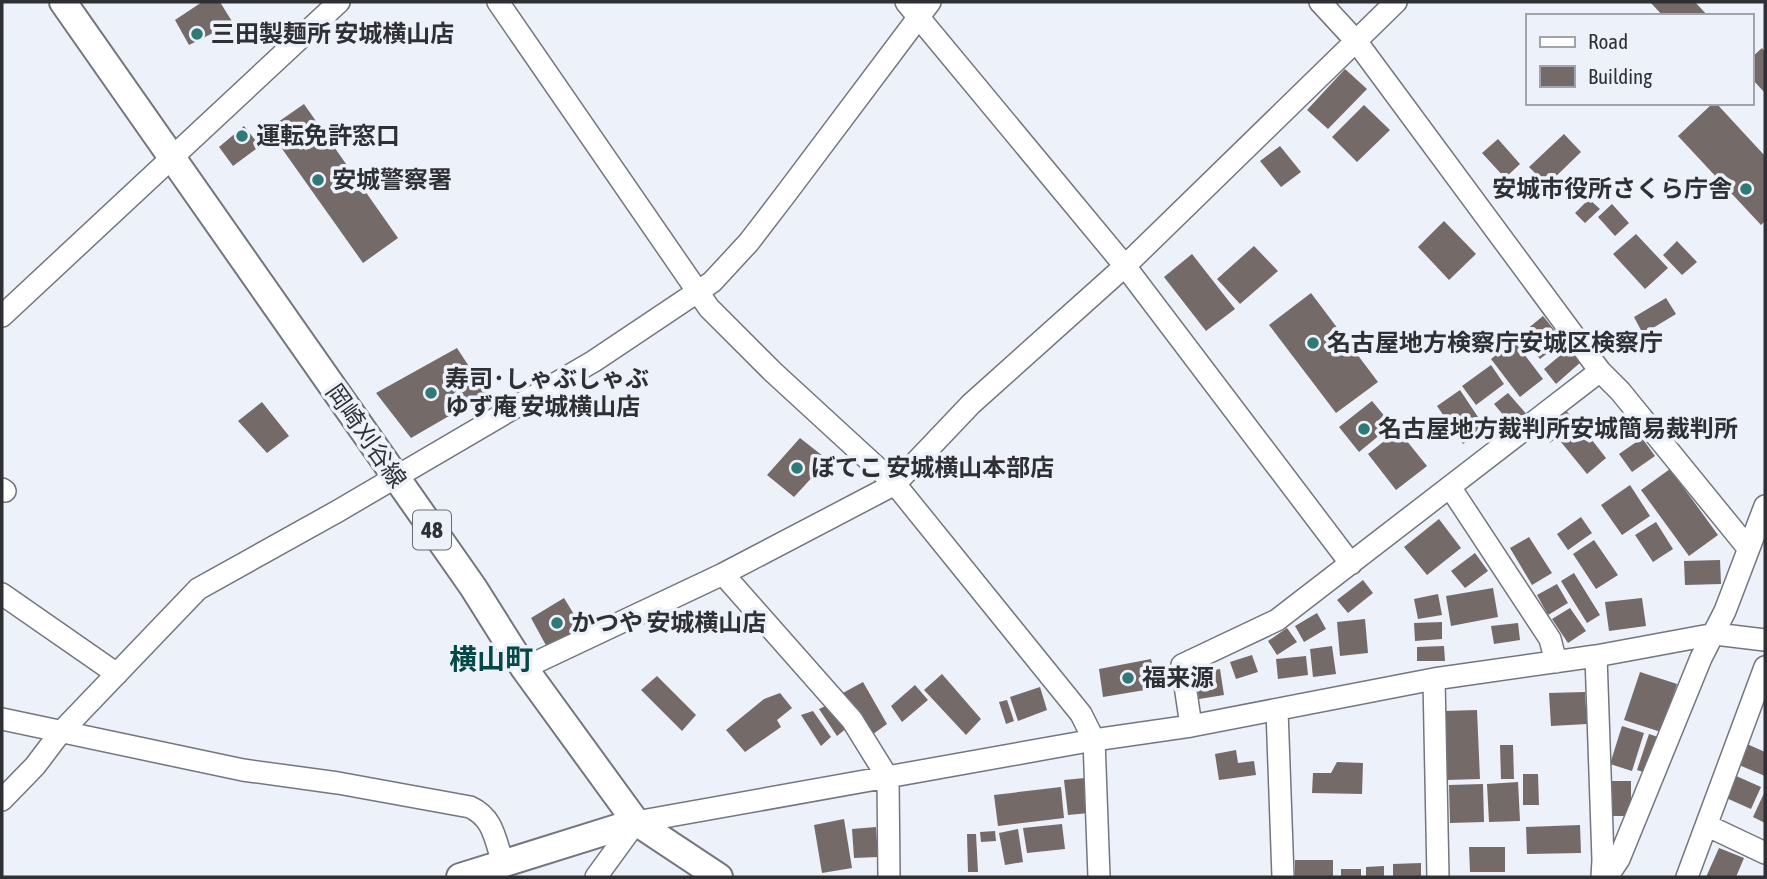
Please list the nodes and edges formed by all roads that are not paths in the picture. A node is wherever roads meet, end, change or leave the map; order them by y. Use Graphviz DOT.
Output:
graph roads {
  1 [pos="63,2"];
  2 [pos="338,2"];
  3 [pos="498,2"];
  4 [pos="1320,2"];
  5 [pos="1396,2"];
  6 [pos="919,6"];
  7 [pos="1356,41"];
  8 [pos="171,157"];
  9 [pos="1125,266"];
  10 [pos="698,293"];
  11 [pos="2,316"];
  12 [pos="1600,371"];
  13 [pos="394,477"];
  14 [pos="895,484"];
  15 [pos="1450,487"];
  16 [pos="1765,506"];
  17 [pos="1748,548"];
  18 [pos="1351,564"];
  19 [pos="723,574"];
  20 [pos="2,594"];
  21 [pos="1715,634"];
  22 [pos="1765,640"];
  23 [pos="1596,656"];
  24 [pos="1556,662"];
  25 [pos="1765,667"];
  26 [pos="524,668"];
  27 [pos="117,674"];
  28 [pos="1434,679"];
  29 [pos="1277,710"];
  30 [pos="2,719"];
  31 [pos="1191,726"];
  32 [pos="60,733"];
  33 [pos="1094,740"];
  34 [pos="888,778"];
  35 [pos="2,800"];
  36 [pos="636,822"];
  37 [pos="1708,826"];
  38 [pos="1765,853"];
  39 [pos="503,863"];
  40 [pos="460,877"];
  41 [pos="596,877"];
  42 [pos="719,877"];
  43 [pos="889,877"];
  44 [pos="1099,877"];
  45 [pos="1283,877"];
  46 [pos="1438,877"];
  47 [pos="1602,877"];
  48 [pos="1607,877"];
  49 [pos="1687,877"];
  1 -- 8 [label="main road, 岡崎刈谷線 / 48"];
  2 -- 8 [label="street"];
  3 -- 10 [label="street"];
  4 -- 7 [label="street"];
  5 -- 7 [label="street"];
  6 -- 9 [label="street"];
  6 -- 10 [label="street"];
  7 -- 9 [label="street"];
  7 -- 12 [label="street"];
  8 -- 11 [label="street"];
  8 -- 13 [label="main road, 岡崎刈谷線 / 48"];
  9 -- 14 [label="street"];
  9 -- 18 [label="street"];
  10 -- 13 [label="street"];
  10 -- 14 [label="street"];
  12 -- 15 [label="street"];
  12 -- 17 [label="street"];
  13 -- 26 [label="main road, 岡崎刈谷線 / 48"];
  13 -- 27 [label="street"];
  14 -- 19 [label="street"];
  14 -- 33 [label="street"];
  15 -- 18 [label="street"];
  15 -- 24 [label="street"];
  16 -- 17 [label="street"];
  17 -- 21 [label="street"];
  18 -- 31 [label="street"];
  19 -- 26 [label="street"];
  19 -- 34 [label="street"];
  20 -- 27 [label="street"];
  21 -- 22 [label="street"];
  21 -- 23 [label="street"];
  21 -- 48 [label="street"];
  23 -- 24 [label="street"];
  23 -- 47 [label="street"];
  24 -- 28 [label="street"];
  25 -- 37 [label="street"];
  26 -- 36 [label="main road, 岡崎刈谷線 / 48"];
  27 -- 32 [label="street"];
  28 -- 29 [label="street"];
  28 -- 46 [label="street"];
  29 -- 31 [label="street"];
  29 -- 45 [label="street"];
  30 -- 32 [label="street"];
  31 -- 33 [label="street"];
  32 -- 35 [label="street"];
  32 -- 39 [label="street"];
  33 -- 34 [label="street"];
  33 -- 44 [label="street"];
  34 -- 36 [label="street"];
  34 -- 43 [label="street"];
  36 -- 39 [label="main road"];
  36 -- 41 [label="street"];
  36 -- 42 [label="main road, 岡崎刈谷線 / 48"];
  37 -- 38 [label="street"];
  37 -- 49 [label="street"];
  39 -- 40 [label="main road"];
}
